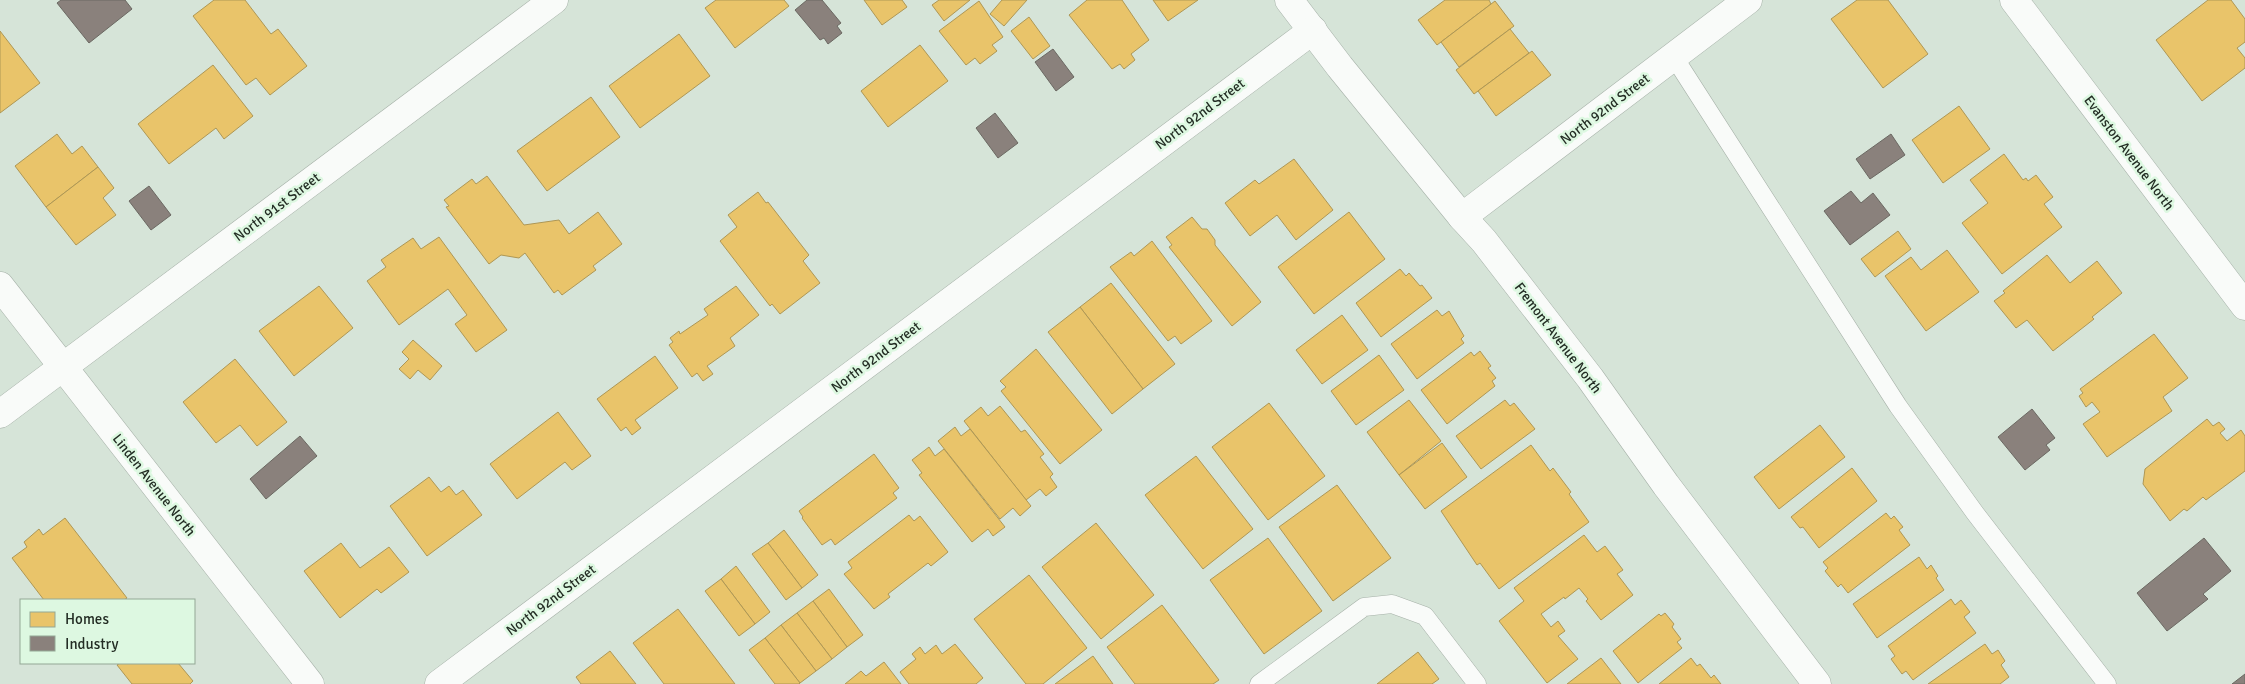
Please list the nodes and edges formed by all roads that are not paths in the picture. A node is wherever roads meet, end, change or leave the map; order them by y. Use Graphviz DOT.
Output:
graph roads {
  1 [pos="554,0"];
  2 [pos="1289,0"];
  3 [pos="1748,0"];
  4 [pos="2014,0"];
  5 [pos="1313,30"];
  6 [pos="1674,57"];
  7 [pos="1462,218"];
  8 [pos="0,286"];
  9 [pos="2245,306"];
  10 [pos="62,367"];
  11 [pos="0,414"];
  12 [pos="310,684"];
  13 [pos="439,684"];
  14 [pos="1259,684"];
  15 [pos="1477,684"];
  16 [pos="1817,684"];
  17 [pos="2107,684"];
  1 -- 10 [label="street, North 91st Street"];
  2 -- 5 [label="street, Fremont Avenue North"];
  3 -- 6 [label="street, North 92nd Street"];
  4 -- 9 [label="street, Evanston Avenue North"];
  5 -- 7 [label="street, Fremont Avenue North"];
  5 -- 13 [label="street, North 92nd Street"];
  6 -- 7 [label="street, North 92nd Street"];
  6 -- 17 [label="lane"];
  7 -- 16 [label="street, Fremont Avenue North"];
  8 -- 10 [label="street, Linden Avenue North"];
  10 -- 11 [label="street, North 91st Street"];
  10 -- 12 [label="street, Linden Avenue North"];
  14 -- 15 [label="lane"];
}
